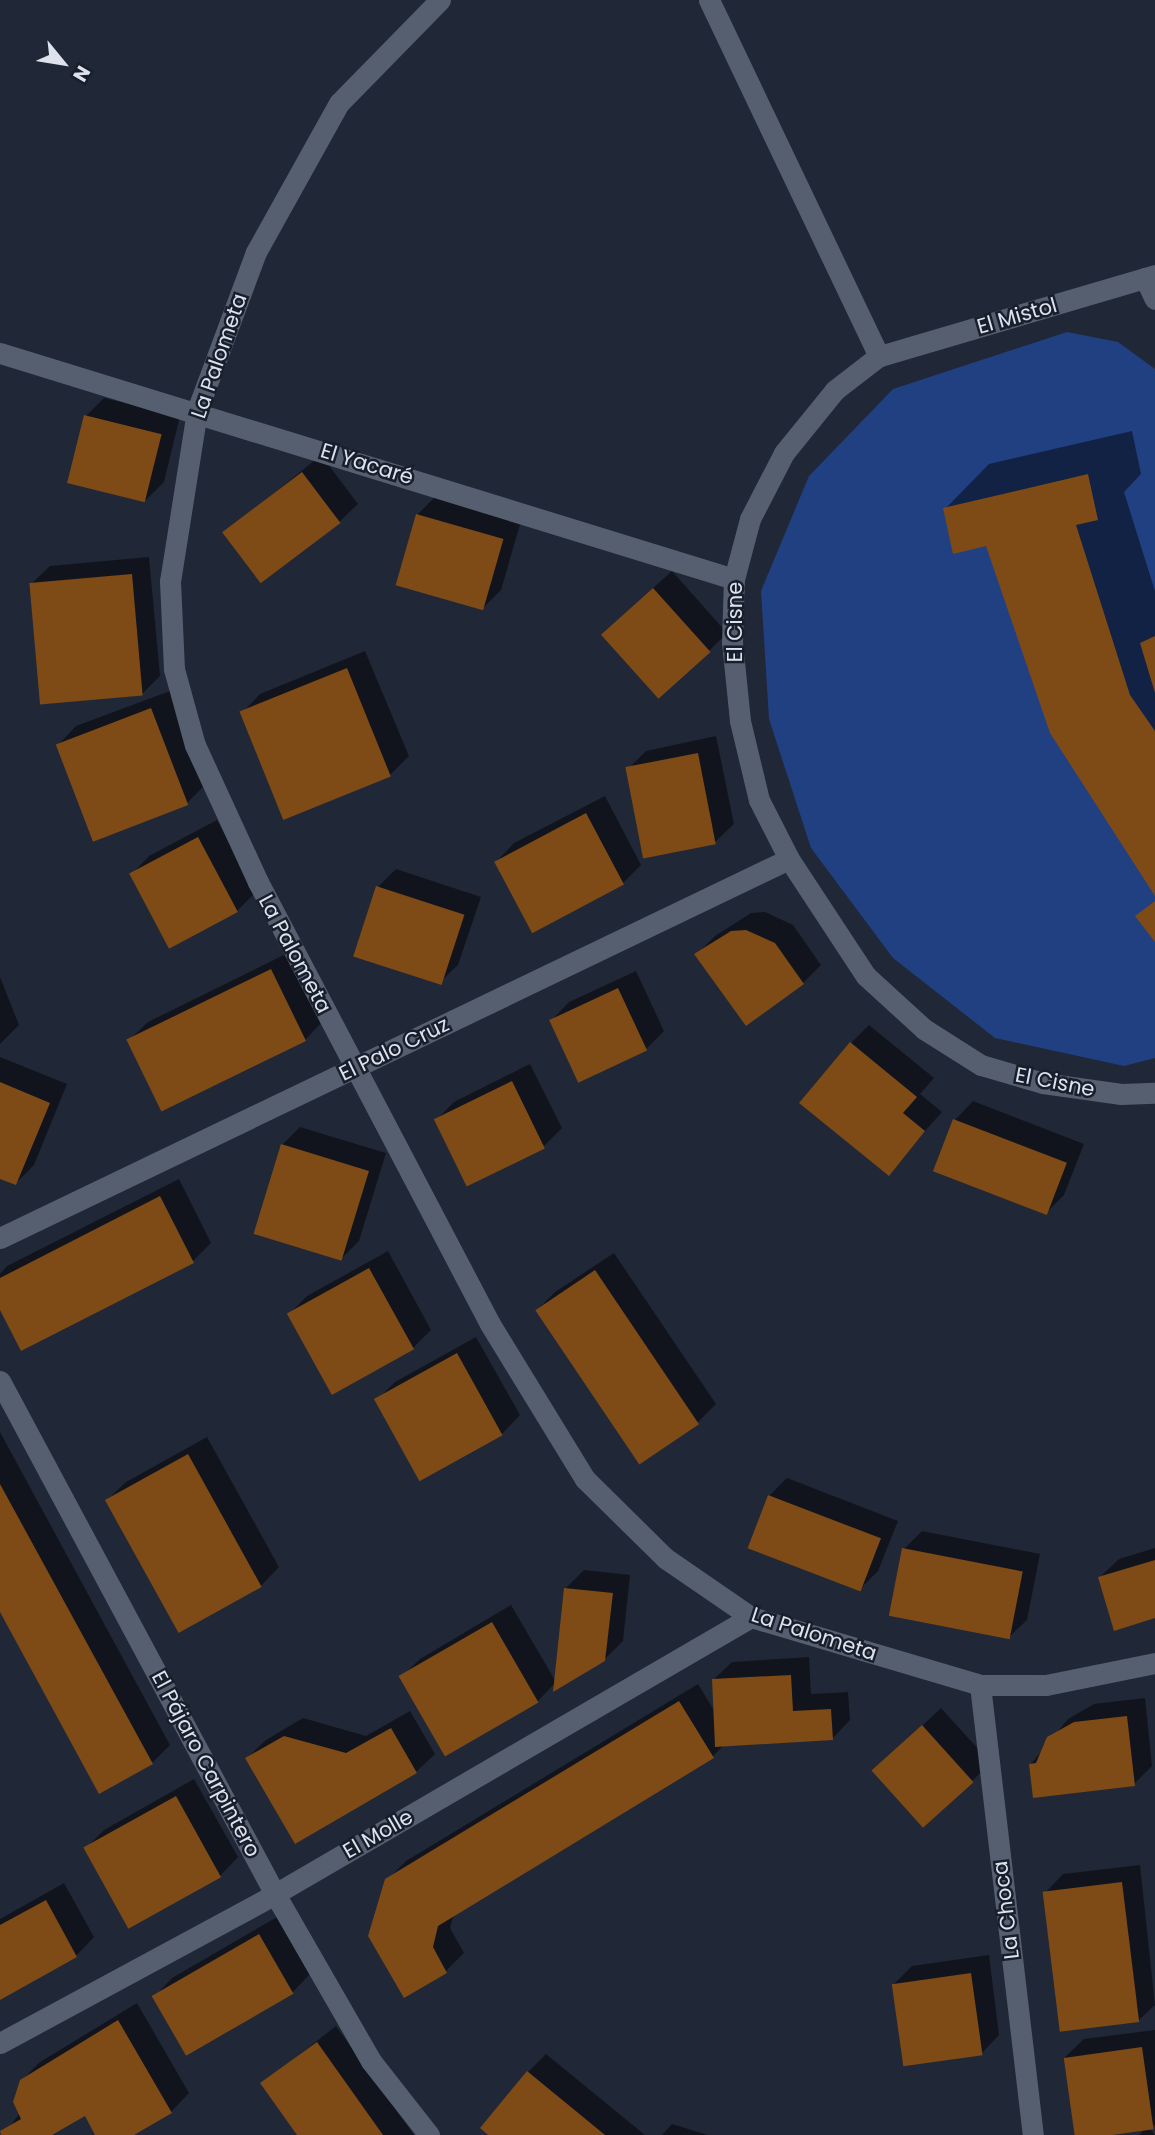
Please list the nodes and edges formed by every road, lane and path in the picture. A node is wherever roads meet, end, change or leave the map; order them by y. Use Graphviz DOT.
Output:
graph roads {
  1 [pos="440,0"];
  2 [pos="709,0"];
  3 [pos="1150,276"];
  4 [pos="1155,299"];
  5 [pos="0,353"];
  6 [pos="879,356"];
  7 [pos="197,411"];
  8 [pos="734,579"];
  9 [pos="789,859"];
  10 [pos="355,1068"];
  11 [pos="1155,1093"];
  12 [pos="0,1238"];
  13 [pos="0,1381"];
  14 [pos="751,1617"];
  15 [pos="1155,1663"];
  16 [pos="980,1685"];
  17 [pos="275,1894"];
  18 [pos="0,2043"];
  19 [pos="429,2135"];
  20 [pos="1033,2135"];
  1 -- 7 [label="street, La Palometa"];
  2 -- 6 [label="street"];
  3 -- 4 [label="street"];
  3 -- 6 [label="street, El Mistol"];
  5 -- 7 [label="street, El Yacaré"];
  6 -- 8 [label="street, El Cisne"];
  7 -- 8 [label="street, El Yacaré"];
  7 -- 10 [label="street, La Palometa"];
  8 -- 9 [label="street, El Cisne"];
  9 -- 10 [label="street, El Palo Cruz"];
  9 -- 11 [label="street, El Cisne"];
  10 -- 12 [label="street, El Palo Cruz"];
  10 -- 14 [label="street, La Palometa"];
  13 -- 17 [label="street, El Pájaro Carpintero"];
  14 -- 16 [label="street, La Palometa"];
  14 -- 17 [label="street, El Molle"];
  15 -- 16 [label="street, La Palometa"];
  16 -- 20 [label="street, La Choca"];
  17 -- 18 [label="street, El Molle"];
  17 -- 19 [label="street, El Pájaro Carpintero"];
}
